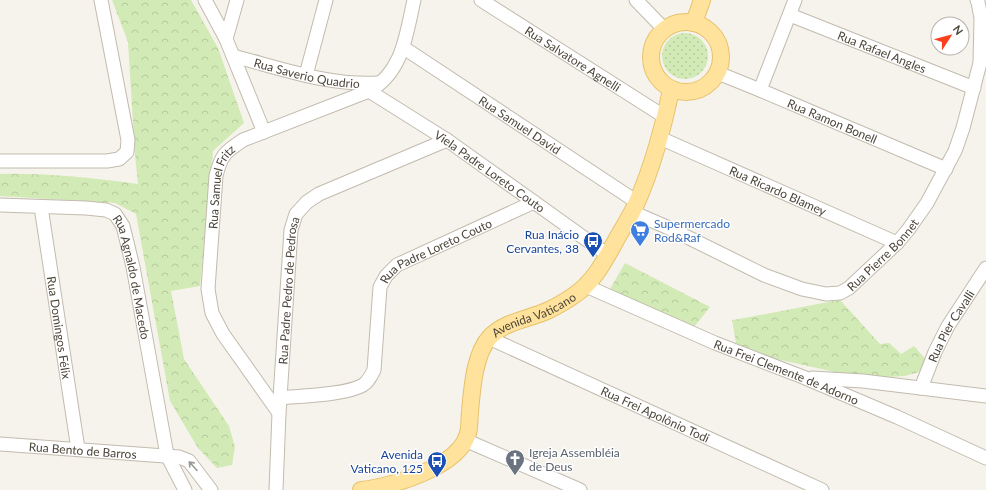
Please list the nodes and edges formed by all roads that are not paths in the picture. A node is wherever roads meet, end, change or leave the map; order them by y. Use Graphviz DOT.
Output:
graph roads {
  1 [pos="101,0"];
  2 [pos="205,0"];
  3 [pos="237,0"];
  4 [pos="326,0"];
  5 [pos="414,0"];
  6 [pos="480,0"];
  7 [pos="636,0"];
  8 [pos="702,0"];
  9 [pos="795,0"];
  10 [pos="977,0"];
  11 [pos="790,14"];
  12 [pos="694,23"];
  13 [pos="664,29"];
  14 [pos="226,39"];
  15 [pos="404,48"];
  16 [pos="233,56"];
  17 [pos="718,73"];
  18 [pos="306,75"];
  19 [pos="381,83"];
  20 [pos="974,88"];
  21 [pos="671,90"];
  22 [pos="760,90"];
  23 [pos="368,91"];
  24 [pos="665,117"];
  25 [pos="264,132"];
  26 [pos="660,138"];
  27 [pos="447,140"];
  28 [pos="0,161"];
  29 [pos="946,169"];
  30 [pos="534,202"];
  31 [pos="0,205"];
  32 [pos="41,207"];
  33 [pos="634,207"];
  34 [pos="897,243"];
  35 [pos="608,254"];
  36 [pos="986,268"];
  37 [pos="586,286"];
  38 [pos="489,338"];
  39 [pos="803,377"];
  40 [pos="921,388"];
  41 [pos="986,396"];
  42 [pos="280,398"];
  43 [pos="279,413"];
  44 [pos="465,440"];
  45 [pos="0,444"];
  46 [pos="78,449"];
  47 [pos="166,455"];
  48 [pos="986,458"];
  49 [pos="184,490"];
  50 [pos="212,490"];
  51 [pos="276,490"];
  52 [pos="361,490"];
  53 [pos="580,490"];
  54 [pos="822,490"];
  1 -- 28 [label="street"];
  2 -- 14 [label="street, Rua Saverio Quadrio"];
  3 -- 14 [label="street"];
  4 -- 18 [label="street"];
  5 -- 15 [label="street, Rua Samuel Fritz"];
  6 -- 24 [label="street, Rua Salvatore Agnelli"];
  7 -- 13 [label="street"];
  8 -- 12 [label="main road"];
  9 -- 11 [label="street"];
  10 -- 20 [label="street, Rua Pierre Bonnet"];
  11 -- 20 [label="street, Rua Rafael Angles"];
  11 -- 22 [label="street"];
  12 -- 13 [label="main road"];
  12 -- 17 [label="main road"];
  13 -- 21 [label="main road"];
  14 -- 16 [label="street, Rua Saverio Quadrio"];
  15 -- 19 [label="street, Rua Samuel Fritz"];
  15 -- 33 [label="street, Rua Samuel David"];
  16 -- 18 [label="street, Rua Saverio Quadrio"];
  16 -- 25 [label="street, Rua Saverio Quadrio"];
  17 -- 21 [label="main road"];
  17 -- 22 [label="street, Rua Ramon Bonell"];
  18 -- 19 [label="street, Rua Saverio Quadrio"];
  19 -- 23 [label="street, Rua Samuel Fritz"];
  20 -- 29 [label="street, Rua Pierre Bonnet"];
  21 -- 24 [label="main road, Avenida Vaticano"];
  22 -- 29 [label="street, Rua Ramon Bonell"];
  23 -- 25 [label="street, Rua Samuel Fritz"];
  23 -- 27 [label="street, Viela Padre Loreto Couto"];
  24 -- 26 [label="main road, Avenida Vaticano"];
  25 -- 43 [label="street, Rua Samuel Fritz"];
  26 -- 33 [label="main road, Avenida Vaticano"];
  26 -- 34 [label="street, Rua Ricardo Blamey"];
  27 -- 30 [label="street, Viela Padre Loreto Couto"];
  27 -- 42 [label="street, Rua Padre Pedro de Pedrosa"];
  29 -- 34 [label="street, Rua Pierre Bonnet"];
  30 -- 35 [label="street, Viela Padre Loreto Couto"];
  30 -- 42 [label="street, Rua Padre Loreto Couto"];
  31 -- 32 [label="street, Rua Agnaldo de Macedo"];
  32 -- 46 [label="street, Rua Domingos Félix"];
  32 -- 47 [label="street, Rua Agnaldo de Macedo"];
  33 -- 34 [label="street, Rua Pierre Bonnet"];
  33 -- 35 [label="main road, Avenida Vaticano"];
  35 -- 37 [label="main road, Avenida Vaticano"];
  36 -- 40 [label="street, Rua Pier Cavalli"];
  37 -- 38 [label="main road, Avenida Vaticano"];
  37 -- 39 [label="street, Rua Frei Clemente de Adorno"];
  38 -- 44 [label="main road, Avenida Vaticano"];
  38 -- 54 [label="street, Rua Frei Apolônio Todi"];
  39 -- 40 [label="street"];
  39 -- 48 [label="street, Rua Frei Clemente de Adorno"];
  40 -- 41 [label="street"];
  42 -- 43 [label="street, Rua Padre Pedro de Pedrosa"];
  43 -- 51 [label="street, Rua Padre Pedro de Pedrosa"];
  44 -- 52 [label="main road"];
  44 -- 53 [label="street"];
  45 -- 46 [label="street, Rua Bento de Barros"];
  46 -- 47 [label="street, Rua Bento de Barros"];
  47 -- 49 [label="street"];
  50 -- 47 [label="street, Rua Bento de Barros, one-way"];
}
